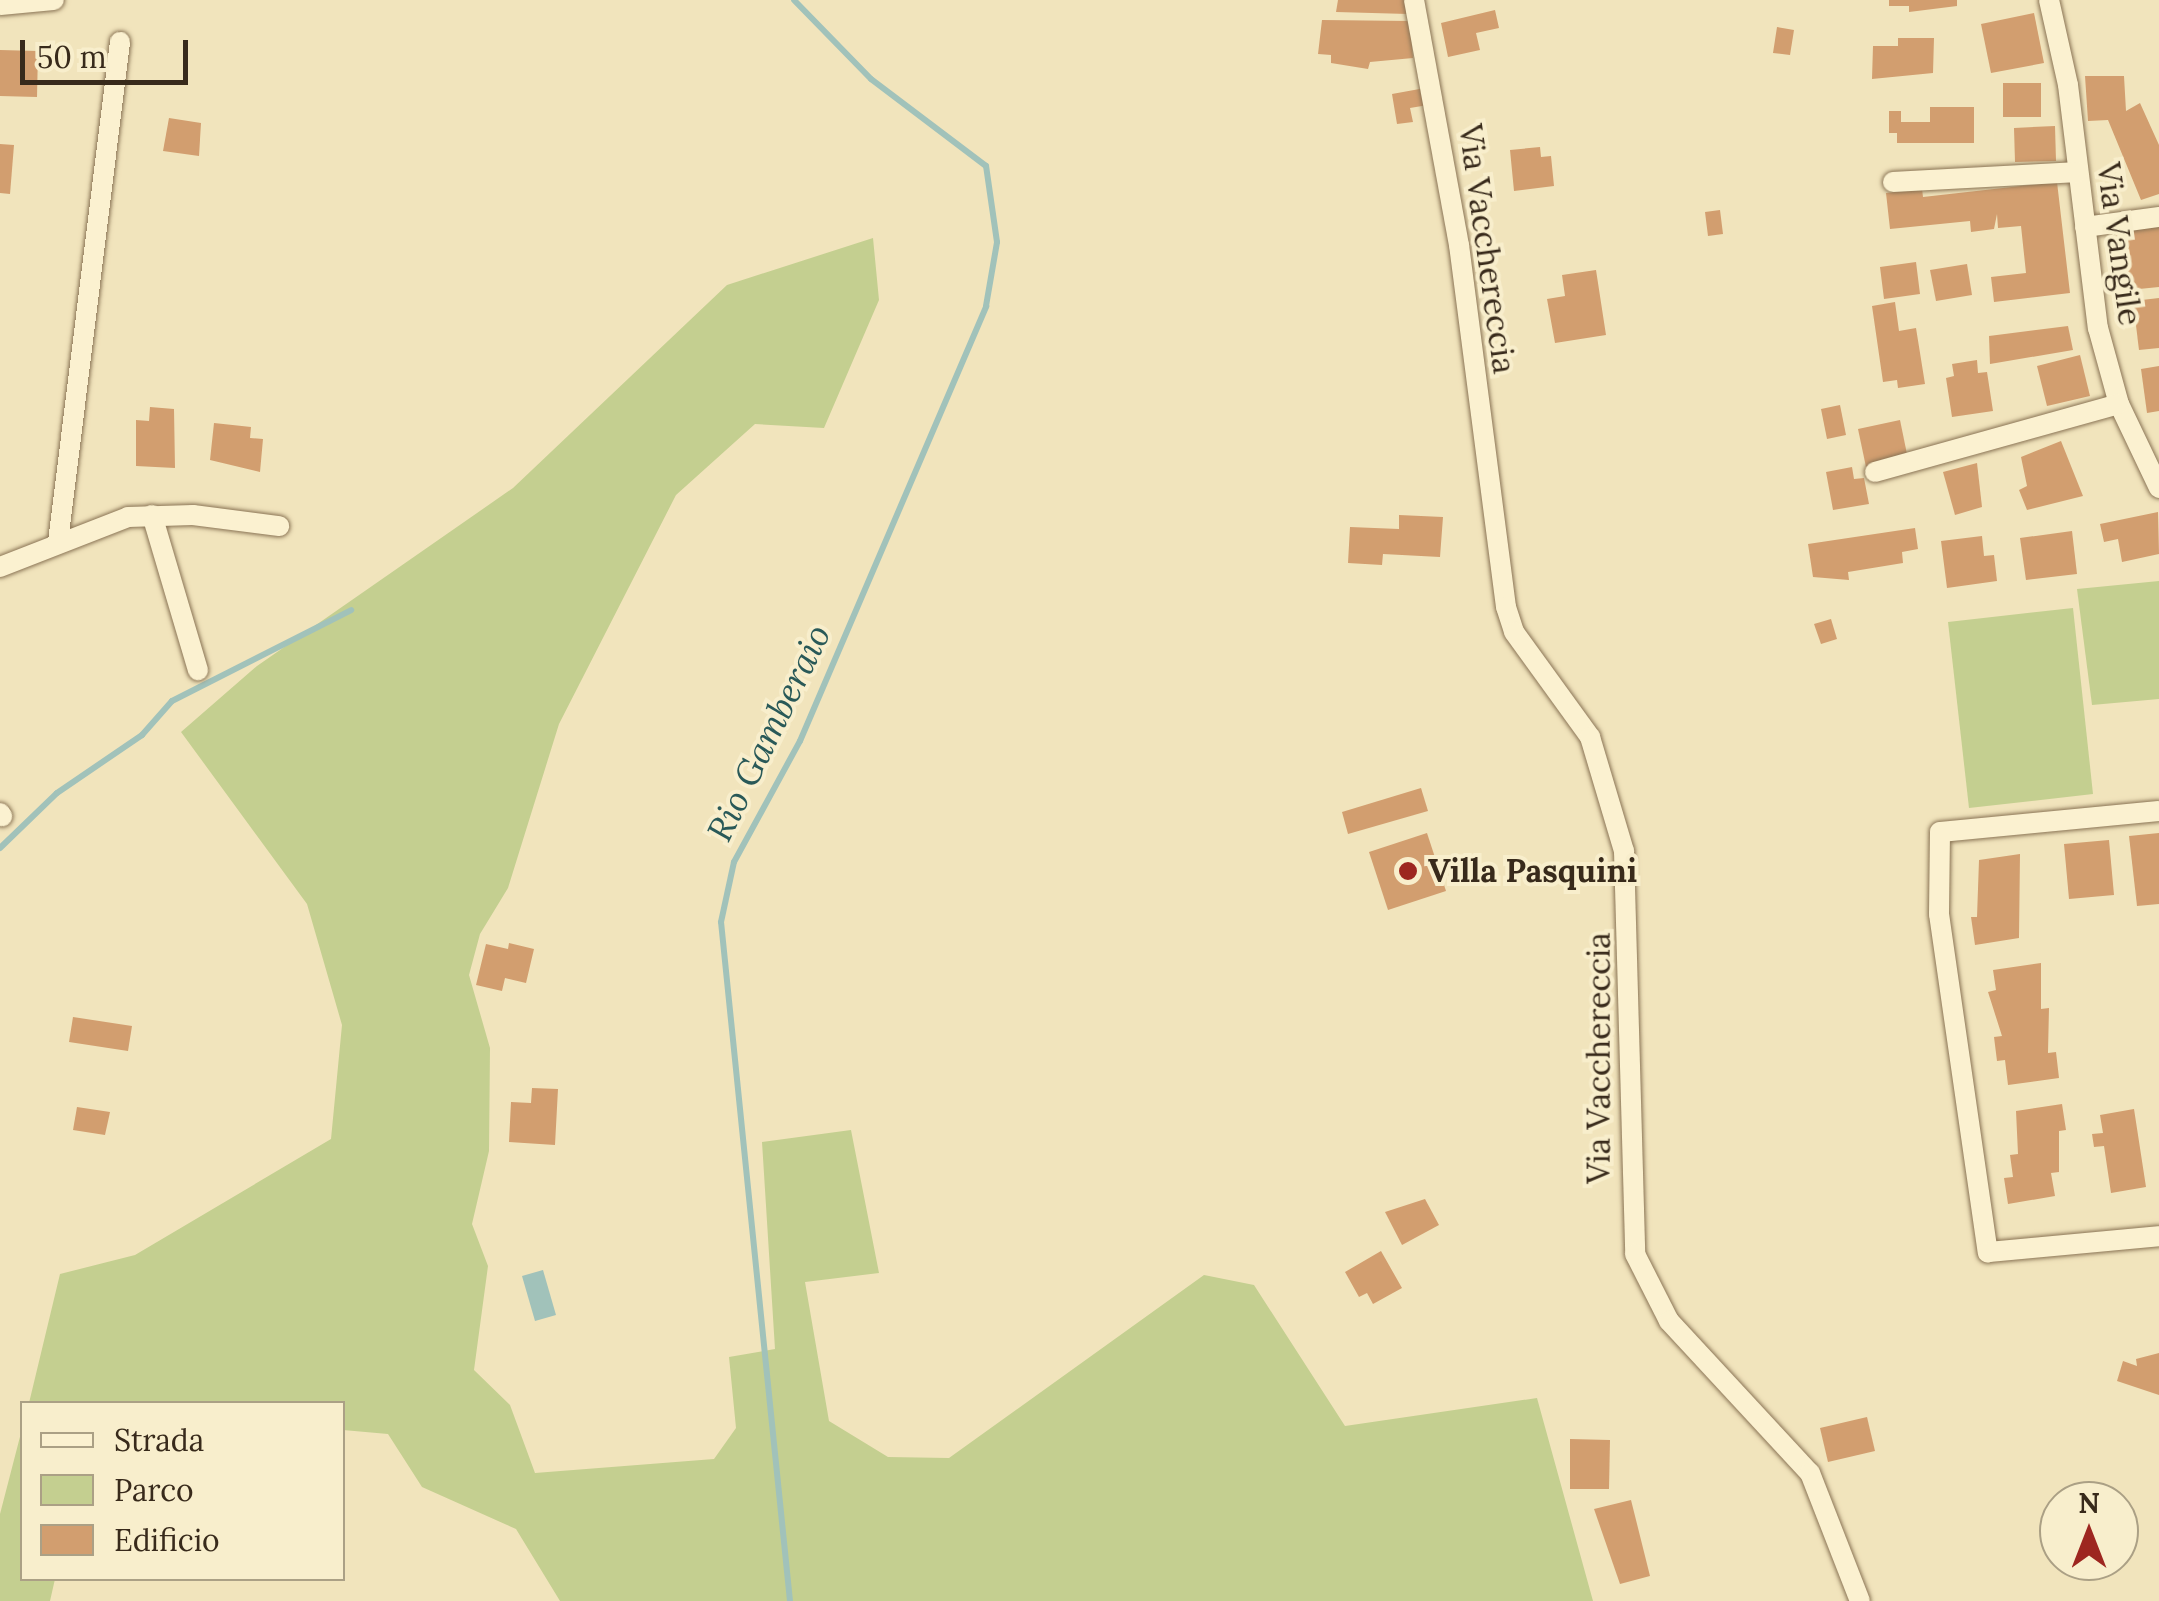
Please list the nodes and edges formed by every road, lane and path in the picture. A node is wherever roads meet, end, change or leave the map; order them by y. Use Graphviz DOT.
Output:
graph roads {
  1 [pos="54,0"];
  2 [pos="1414,0"];
  3 [pos="2049,0"];
  4 [pos="0,6"];
  5 [pos="120,42"];
  6 [pos="2078,172"];
  7 [pos="1893,182"];
  8 [pos="2159,218"];
  9 [pos="2085,227"];
  10 [pos="2118,404"];
  11 [pos="1876,472"];
  12 [pos="2159,488"];
  13 [pos="152,515"];
  14 [pos="279,526"];
  15 [pos="58,542"];
  16 [pos="0,567"];
  17 [pos="198,670"];
  18 [pos="2159,811"];
  19 [pos="2159,1236"];
  20 [pos="1860,1601"];
  1 -- 4 [label="street"];
  2 -- 20 [label="street, Via Vacchereccia"];
  3 -- 6 [label="street, Via Vangile"];
  5 -- 15 [label="street"];
  6 -- 7 [label="street"];
  6 -- 9 [label="street, Via Vangile"];
  8 -- 9 [label="street"];
  9 -- 10 [label="street, Via Vangile"];
  10 -- 11 [label="street"];
  10 -- 12 [label="street, Via Vangile"];
  13 -- 14 [label="street"];
  13 -- 15 [label="street"];
  13 -- 17 [label="street"];
  15 -- 16 [label="street"];
  18 -- 19 [label="street"];
}
